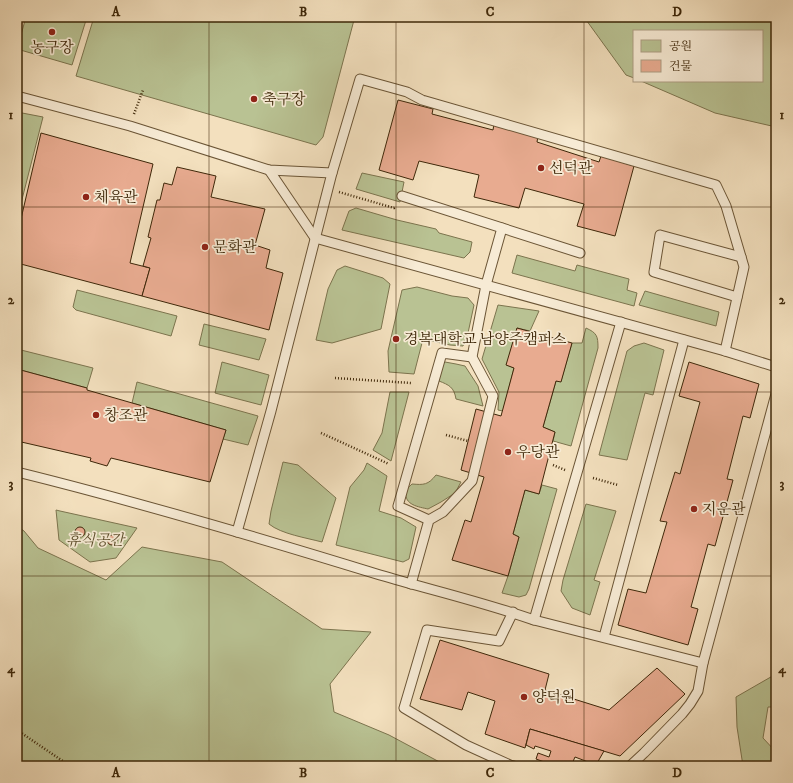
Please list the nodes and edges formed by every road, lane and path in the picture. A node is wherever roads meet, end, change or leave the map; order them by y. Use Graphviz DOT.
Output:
graph roads {
  1 [pos="143,90"];
  2 [pos="17,96"];
  3 [pos="130,126"];
  4 [pos="269,170"];
  5 [pos="332,173"];
  6 [pos="328,190"];
  7 [pos="402,196"];
  8 [pos="502,228"];
  9 [pos="315,238"];
  10 [pos="580,253"];
  11 [pos="741,257"];
  12 [pos="486,285"];
  13 [pos="737,297"];
  14 [pos="621,322"];
  15 [pos="684,340"];
  16 [pos="725,351"];
  17 [pos="472,357"];
  18 [pos="776,367"];
  19 [pos="335,378"];
  20 [pos="411,383"];
  21 [pos="776,394"];
  22 [pos="321,434"];
  23 [pos="446,435"];
  24 [pos="468,440"];
  25 [pos="389,464"];
  26 [pos="553,466"];
  27 [pos="565,470"];
  28 [pos="17,472"];
  29 [pos="593,478"];
  30 [pos="618,485"];
  31 [pos="429,520"];
  32 [pos="237,532"];
  33 [pos="411,584"];
  34 [pos="513,612"];
  35 [pos="534,620"];
  36 [pos="604,637"];
  37 [pos="703,663"];
  38 [pos="17,730"];
  39 [pos="70,766"];
  40 [pos="514,766"];
  41 [pos="630,766"];
  1 -- 3 [label="path"];
  2 -- 3 [label="lane"];
  3 -- 4 [label="lane"];
  4 -- 5 [label="lane"];
  4 -- 9 [label="lane"];
  5 -- 6 [label="lane"];
  5 -- 11 [label="lane"];
  6 -- 7 [label="path"];
  6 -- 9 [label="lane"];
  7 -- 8 [label="lane"];
  8 -- 10 [label="lane"];
  8 -- 12 [label="lane"];
  9 -- 12 [label="lane"];
  9 -- 32 [label="lane"];
  11 -- 13 [label="lane"];
  11 -- 13 [label="lane"];
  12 -- 14 [label="lane"];
  12 -- 17 [label="lane"];
  13 -- 16 [label="lane"];
  14 -- 15 [label="lane"];
  14 -- 35 [label="lane"];
  15 -- 16 [label="lane"];
  15 -- 36 [label="lane"];
  16 -- 18 [label="lane"];
  17 -- 31 [label="lane"];
  17 -- 31 [label="lane"];
  19 -- 20 [label="path"];
  21 -- 37 [label="lane"];
  22 -- 25 [label="path"];
  23 -- 24 [label="path"];
  26 -- 27 [label="path"];
  28 -- 32 [label="lane"];
  29 -- 30 [label="path"];
  31 -- 33 [label="lane"];
  32 -- 33 [label="lane"];
  33 -- 34 [label="lane"];
  34 -- 35 [label="lane"];
  34 -- 40 [label="lane"];
  35 -- 36 [label="lane"];
  36 -- 37 [label="lane"];
  37 -- 41 [label="lane"];
  38 -- 39 [label="path"];
}
